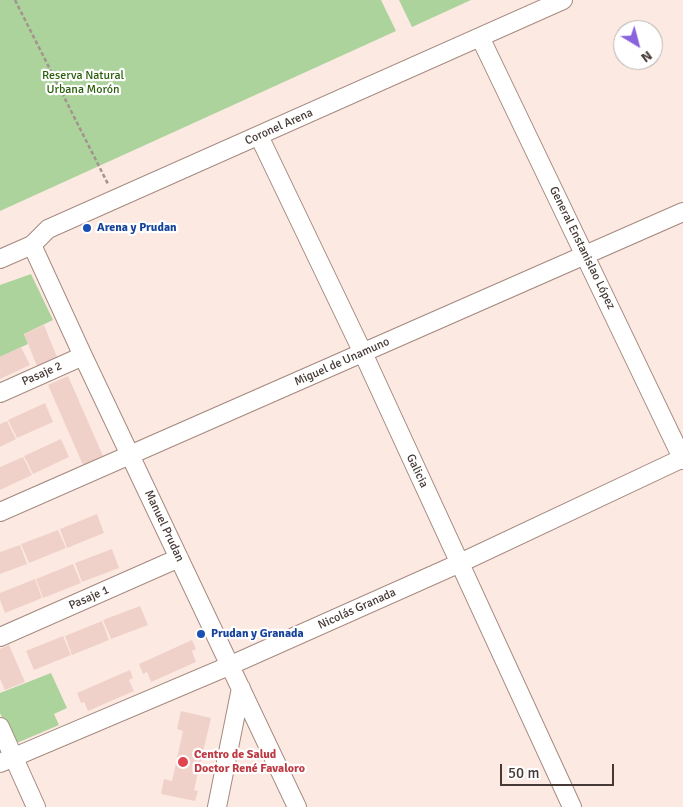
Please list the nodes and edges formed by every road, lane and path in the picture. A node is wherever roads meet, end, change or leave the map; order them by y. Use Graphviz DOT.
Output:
graph roads {
  1 [pos="15,0"];
  2 [pos="563,0"];
  3 [pos="480,36"];
  4 [pos="259,136"];
  5 [pos="116,199"];
  6 [pos="683,212"];
  7 [pos="32,245"];
  8 [pos="585,255"];
  9 [pos="0,259"];
  10 [pos="363,353"];
  11 [pos="83,356"];
  12 [pos="0,393"];
  13 [pos="130,455"];
  14 [pos="683,459"];
  15 [pos="0,512"];
  16 [pos="179,558"];
  17 [pos="460,563"];
  18 [pos="0,637"];
  19 [pos="231,665"];
  20 [pos="241,688"];
  21 [pos="0,727"];
  22 [pos="7,759"];
  23 [pos="36,807"];
  24 [pos="217,807"];
  25 [pos="297,807"];
  26 [pos="572,807"];
  1 -- 5 [label="path"];
  2 -- 3 [label="street, Coronel Arena"];
  3 -- 4 [label="street, Coronel Arena"];
  3 -- 8 [label="street, General Enstanislao López"];
  4 -- 5 [label="street, Coronel Arena"];
  4 -- 10 [label="street, Galicia"];
  5 -- 7 [label="street, Coronel Arena"];
  6 -- 8 [label="street, Miguel de Unamuno"];
  7 -- 9 [label="street, Coronel Arena"];
  7 -- 11 [label="street, Manuel Prudan"];
  8 -- 10 [label="street, Miguel de Unamuno"];
  8 -- 14 [label="street, General Enstanislao López"];
  10 -- 13 [label="street, Miguel de Unamuno"];
  10 -- 17 [label="street, Galicia"];
  11 -- 12 [label="street, Pasaje 2"];
  11 -- 13 [label="street, Manuel Prudan"];
  13 -- 15 [label="street, Miguel de Unamuno"];
  13 -- 16 [label="street, Manuel Prudan"];
  14 -- 17 [label="street, Nicolás Granada"];
  16 -- 18 [label="street, Pasaje 1"];
  16 -- 19 [label="street, Manuel Prudan"];
  17 -- 19 [label="street, Nicolás Granada"];
  17 -- 26 [label="street, Galicia"];
  19 -- 20 [label="street, Manuel Prudan"];
  19 -- 22 [label="street, Nicolás Granada"];
  20 -- 24 [label="street"];
  20 -- 25 [label="street, Manuel Prudan"];
  21 -- 22 [label="street"];
  22 -- 23 [label="street"];
}
